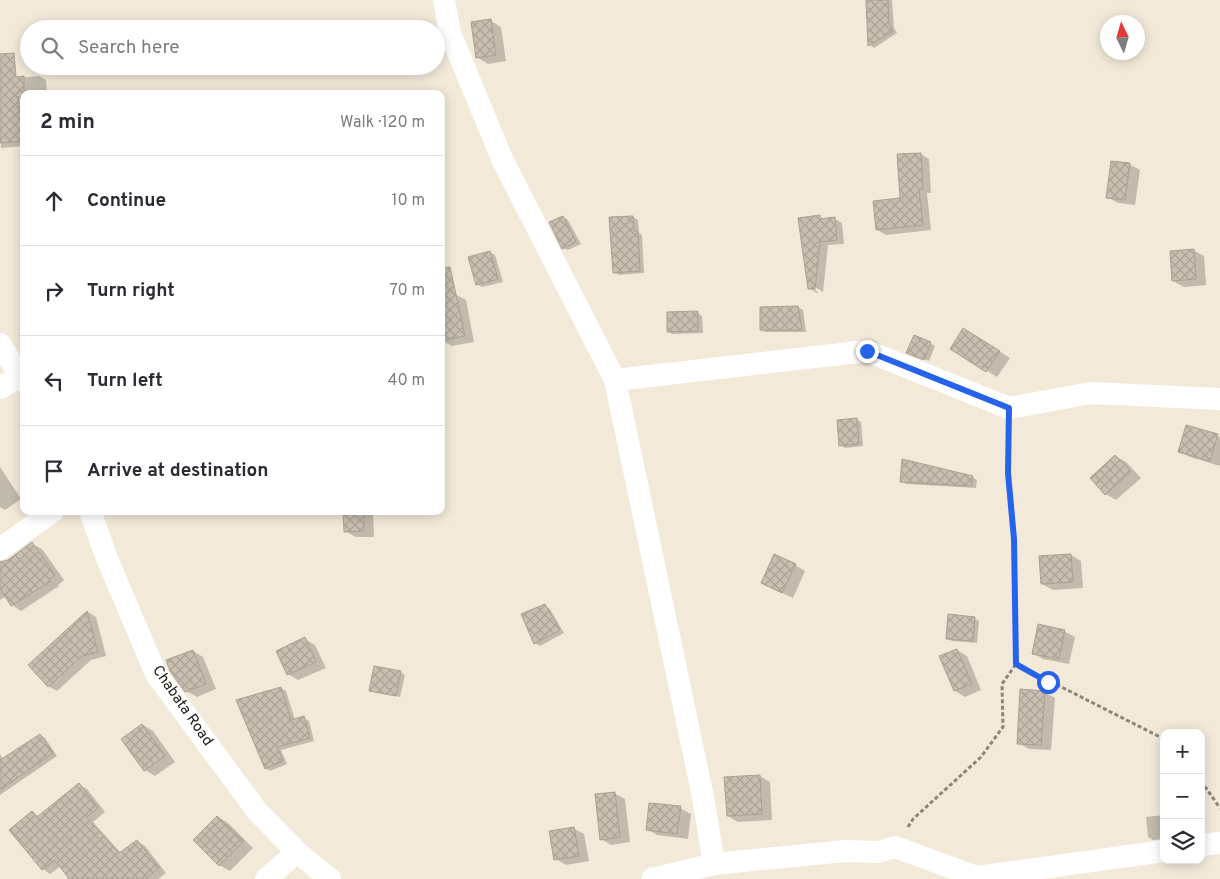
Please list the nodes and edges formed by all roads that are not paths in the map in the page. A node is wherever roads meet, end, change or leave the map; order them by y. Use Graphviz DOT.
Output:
graph roads {
  1 [pos="444,0"];
  2 [pos="0,344"];
  3 [pos="20,376"];
  4 [pos="20,380"];
  5 [pos="615,380"];
  6 [pos="0,388"];
  7 [pos="1220,399"];
  8 [pos="47,515"];
  9 [pos="91,515"];
  10 [pos="0,549"];
  11 [pos="1220,843"];
  12 [pos="1205,845"];
  13 [pos="297,852"];
  14 [pos="1160,852"];
  15 [pos="714,864"];
  16 [pos="266,879"];
  17 [pos="330,879"];
  18 [pos="652,879"];
  1 -- 5 [label="street"];
  2 -- 3 [label="street"];
  4 -- 6 [label="street"];
  5 -- 7 [label="street"];
  5 -- 15 [label="street"];
  8 -- 10 [label="street"];
  9 -- 13 [label="street, Chabata Road"];
  11 -- 12 [label="street"];
  13 -- 16 [label="street"];
  13 -- 17 [label="street, Chabata Road"];
  14 -- 15 [label="street"];
  15 -- 18 [label="street"];
}
